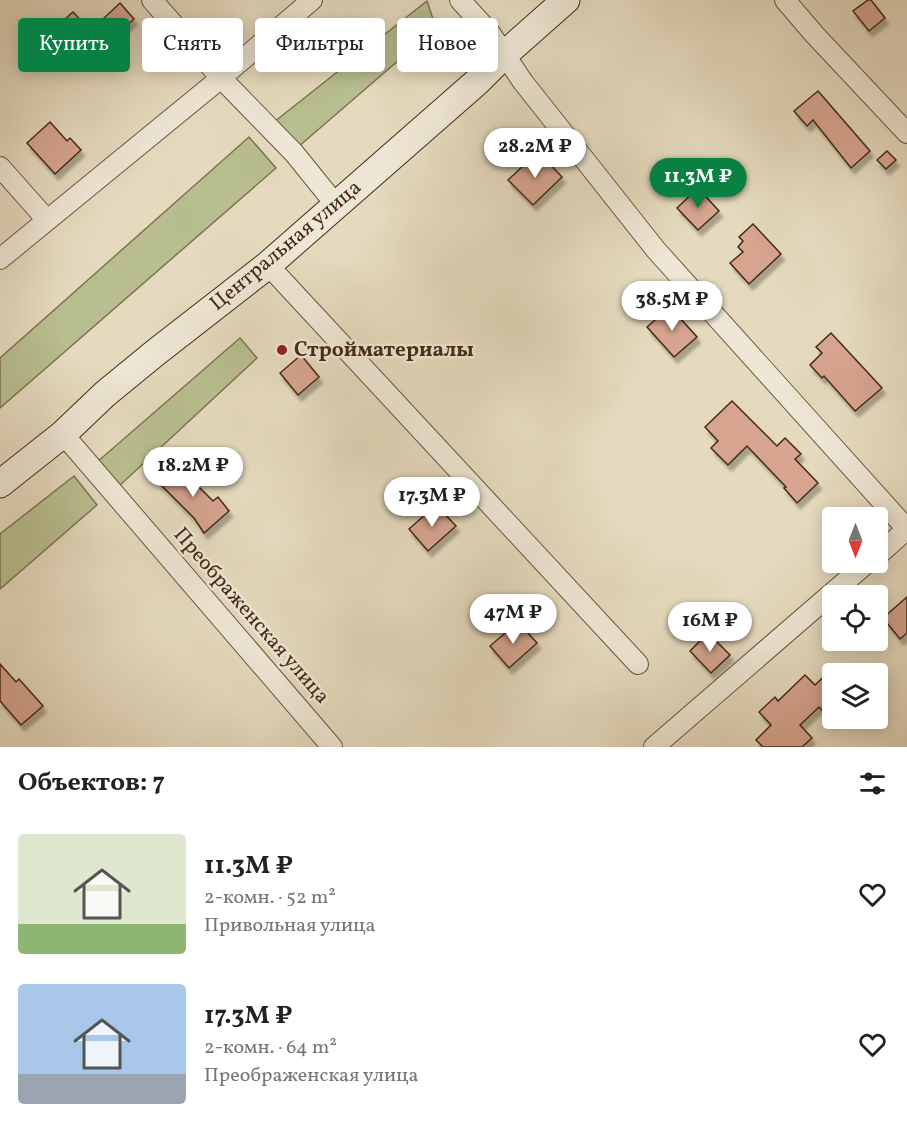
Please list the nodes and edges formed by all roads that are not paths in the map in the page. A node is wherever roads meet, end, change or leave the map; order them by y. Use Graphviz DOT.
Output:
graph roads {
  1 [pos="152,0"];
  2 [pos="312,0"];
  3 [pos="460,0"];
  4 [pos="566,0"];
  5 [pos="785,0"];
  6 [pos="505,54"];
  7 [pos="220,78"];
  8 [pos="907,133"];
  9 [pos="0,167"];
  10 [pos="336,206"];
  11 [pos="47,220"];
  12 [pos="0,259"];
  13 [pos="268,265"];
  14 [pos="63,434"];
  15 [pos="0,484"];
  16 [pos="907,529"];
  17 [pos="888,546"];
  18 [pos="855,573"];
  19 [pos="638,664"];
  20 [pos="332,747"];
  21 [pos="654,747"];
  1 -- 7 [label="street"];
  2 -- 7 [label="street"];
  3 -- 6 [label="street"];
  4 -- 6 [label="main road, Центральная улица"];
  5 -- 8 [label="street"];
  6 -- 10 [label="main road, Центральная улица"];
  6 -- 16 [label="street"];
  7 -- 10 [label="street"];
  7 -- 11 [label="street"];
  9 -- 11 [label="street"];
  10 -- 13 [label="main road, Центральная улица"];
  11 -- 12 [label="street"];
  13 -- 14 [label="main road, Центральная улица"];
  13 -- 19 [label="street"];
  14 -- 15 [label="main road, Центральная улица"];
  14 -- 20 [label="street, Преображенская улица"];
  16 -- 17 [label="street"];
  18 -- 21 [label="street"];
}
